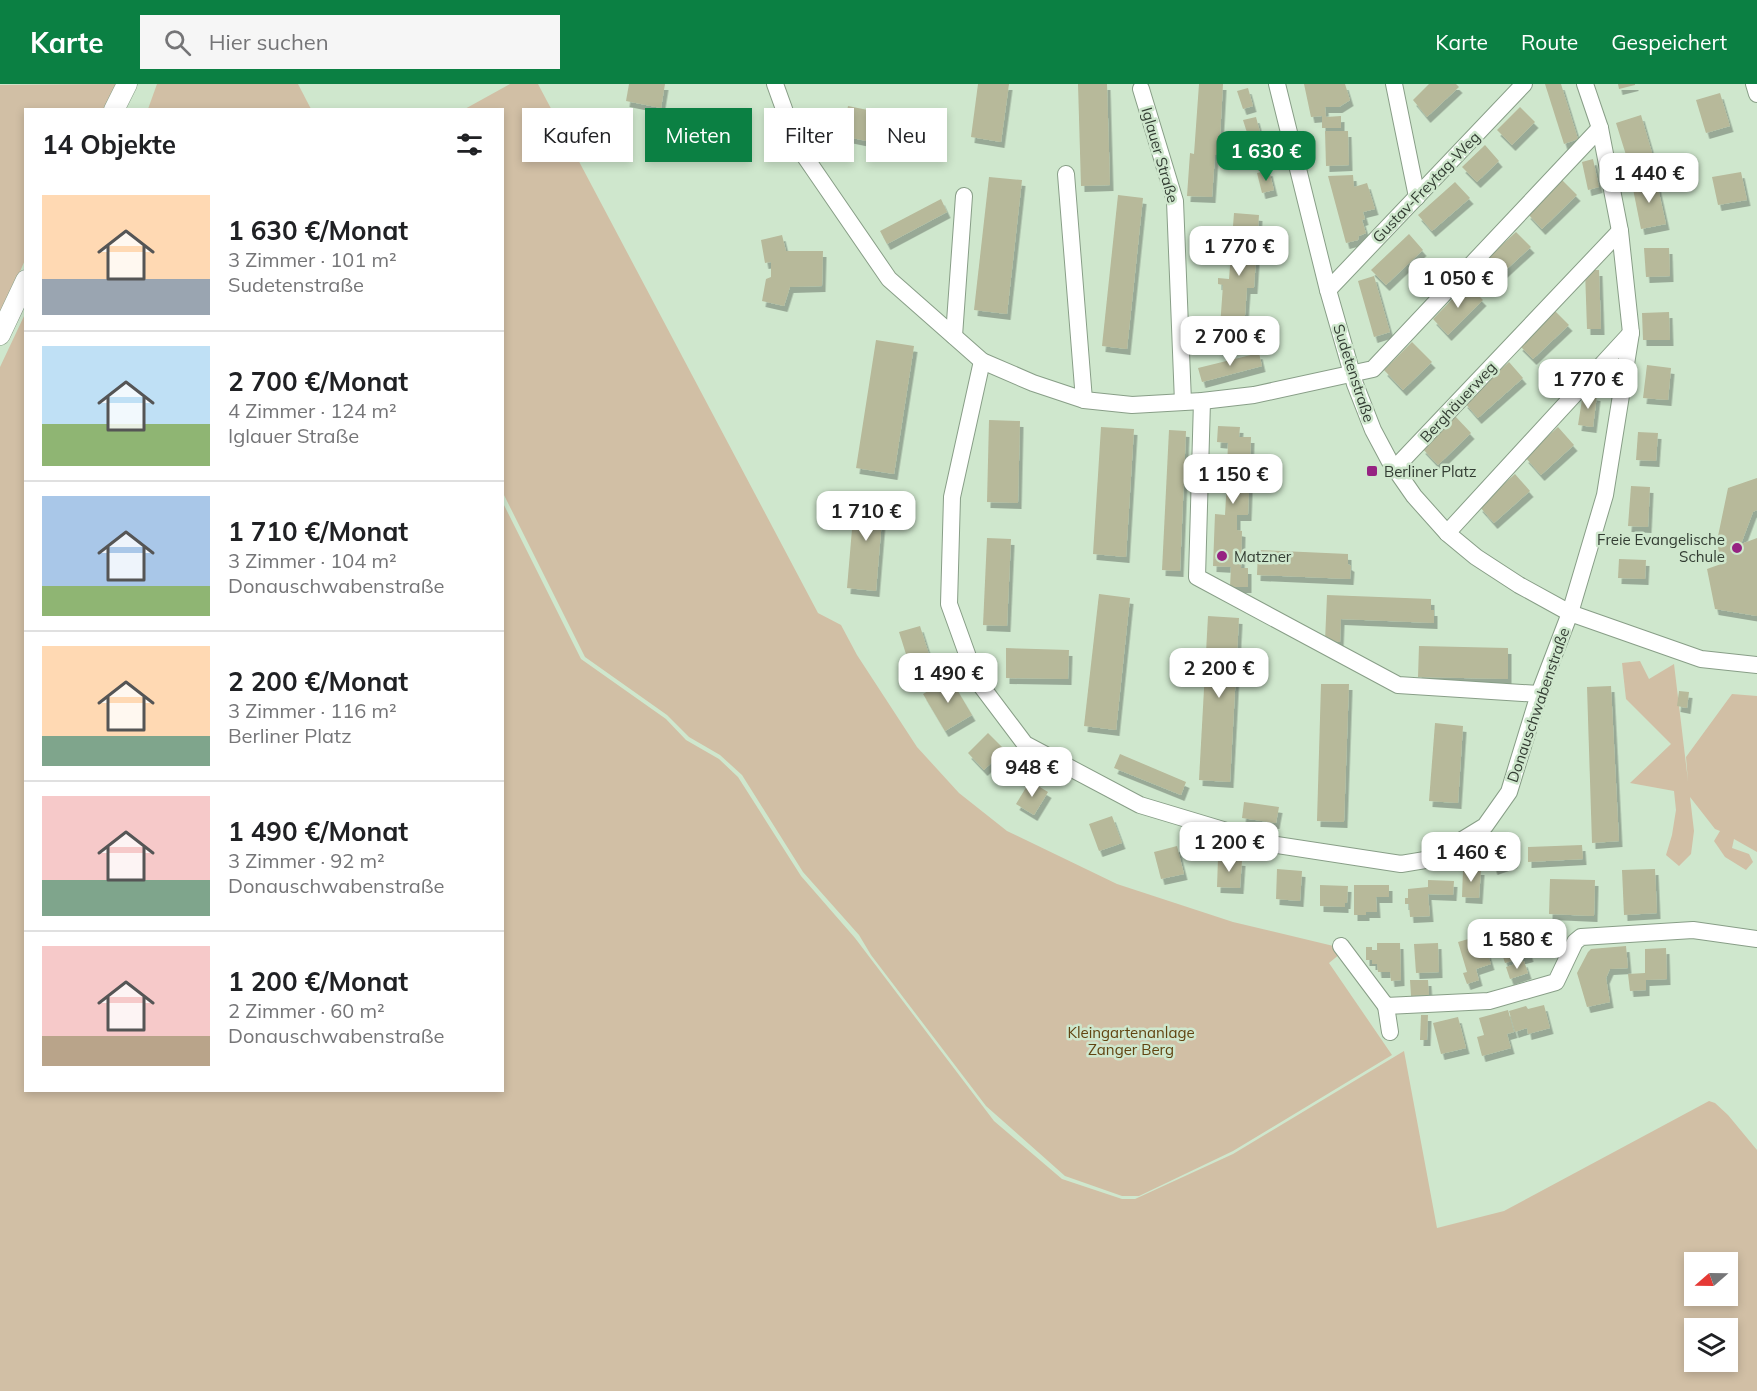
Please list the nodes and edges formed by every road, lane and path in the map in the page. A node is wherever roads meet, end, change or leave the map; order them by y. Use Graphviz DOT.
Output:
graph roads {
  1 [pos="128,84"];
  2 [pos="775,84"];
  3 [pos="1277,84"];
  4 [pos="1524,84"];
  5 [pos="1585,84"];
  6 [pos="1754,84"];
  7 [pos="1399,88"];
  8 [pos="1141,89"];
  9 [pos="1757,94"];
  10 [pos="115,108"];
  11 [pos="1600,128"];
  12 [pos="1066,174"];
  13 [pos="964,196"];
  14 [pos="1417,196"];
  15 [pos="1620,231"];
  16 [pos="24,284"];
  17 [pos="1328,290"];
  18 [pos="1631,333"];
  19 [pos="0,335"];
  20 [pos="954,336"];
  21 [pos="981,361"];
  22 [pos="1352,374"];
  23 [pos="1084,400"];
  24 [pos="1202,401"];
  25 [pos="1183,402"];
  26 [pos="1395,468"];
  27 [pos="1447,533"];
  28 [pos="1569,614"];
  29 [pos="1757,665"];
  30 [pos="1539,694"];
  31 [pos="1757,939"];
  32 [pos="1341,946"];
  33 [pos="1386,1006"];
  34 [pos="1390,1032"];
  1 -- 10 [label="street"];
  2 -- 20 [label="street"];
  3 -- 17 [label="street, Sudetenstraße"];
  4 -- 14 [label="street, Gustav-Freytag-Weg"];
  5 -- 11 [label="street, Donauschwabenstraße"];
  6 -- 9 [label="street"];
  7 -- 14 [label="street"];
  8 -- 25 [label="street, Iglauer Straße"];
  11 -- 15 [label="street, Donauschwabenstraße"];
  11 -- 22 [label="street"];
  12 -- 23 [label="street"];
  13 -- 20 [label="street"];
  14 -- 17 [label="street, Gustav-Freytag-Weg"];
  15 -- 18 [label="street, Donauschwabenstraße"];
  15 -- 26 [label="street, Berghäuerweg"];
  16 -- 19 [label="street"];
  17 -- 22 [label="street, Sudetenstraße"];
  18 -- 27 [label="street"];
  18 -- 28 [label="street, Donauschwabenstraße"];
  20 -- 21 [label="street"];
  21 -- 23 [label="street"];
  21 -- 30 [label="street, Donauschwabenstraße"];
  22 -- 24 [label="street"];
  22 -- 26 [label="street, Sudetenstraße"];
  23 -- 25 [label="street"];
  24 -- 25 [label="street"];
  24 -- 30 [label="street"];
  26 -- 27 [label="street, Sudetenstraße"];
  27 -- 28 [label="street, Sudetenstraße"];
  28 -- 29 [label="street, Sudetenstraße"];
  28 -- 30 [label="street, Donauschwabenstraße"];
  31 -- 33 [label="street"];
  32 -- 33 [label="street"];
  33 -- 34 [label="street"];
}
